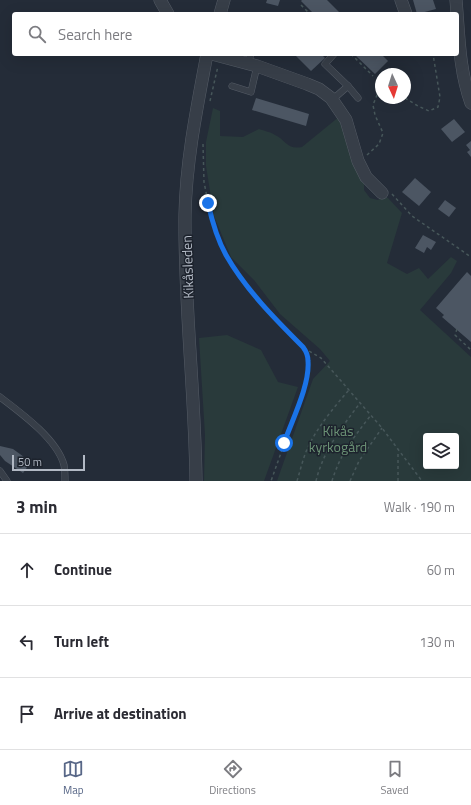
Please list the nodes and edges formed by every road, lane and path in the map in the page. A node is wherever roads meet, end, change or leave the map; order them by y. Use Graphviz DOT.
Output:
graph roads {
  1 [pos="160,0"];
  2 [pos="224,0"];
  3 [pos="401,0"];
  4 [pos="456,0"];
  5 [pos="300,5"];
  6 [pos="167,12"];
  7 [pos="221,12"];
  8 [pos="308,12"];
  9 [pos="405,12"];
  10 [pos="457,12"];
  11 [pos="459,35"];
  12 [pos="207,56"];
  13 [pos="216,56"];
  14 [pos="222,56"];
  15 [pos="332,56"];
  16 [pos="353,56"];
  17 [pos="433,56"];
  18 [pos="252,61"];
  19 [pos="373,76"];
  20 [pos="232,86"];
  21 [pos="348,86"];
  22 [pos="358,98"];
  23 [pos="332,100"];
  24 [pos="375,100"];
  25 [pos="411,102"];
  26 [pos="471,103"];
  27 [pos="209,107"];
  28 [pos="203,143"];
  29 [pos="359,164"];
  30 [pos="385,191"];
  31 [pos="471,257"];
  32 [pos="457,329"];
  33 [pos="303,347"];
  34 [pos="471,350"];
  35 [pos="349,390"];
  36 [pos="0,397"];
  37 [pos="360,403"];
  38 [pos="371,415"];
  39 [pos="382,428"];
  40 [pos="398,451"];
  41 [pos="0,471"];
  42 [pos="8,481"];
  43 [pos="65,481"];
  44 [pos="196,481"];
  45 [pos="271,481"];
  46 [pos="297,481"];
  47 [pos="316,481"];
  48 [pos="332,481"];
  49 [pos="350,481"];
  50 [pos="398,481"];
  51 [pos="422,481"];
  1 -- 6 [label="street"];
  2 -- 7 [label="street"];
  3 -- 9 [label="street"];
  4 -- 10 [label="street"];
  5 -- 8 [label="path"];
  11 -- 26 [label="street"];
  12 -- 44 [label="street, Kikåsleden"];
  13 -- 27 [label="path"];
  14 -- 18 [label="street"];
  15 -- 21 [label="lane"];
  16 -- 19 [label="path"];
  17 -- 25 [label="path"];
  18 -- 20 [label="lane"];
  18 -- 23 [label="street"];
  21 -- 22 [label="lane"];
  21 -- 23 [label="lane"];
  23 -- 29 [label="street"];
  24 -- 29 [label="path"];
  28 -- 33 [label="path"];
  29 -- 30 [label="street"];
  30 -- 31 [label="path"];
  32 -- 34 [label="path"];
  33 -- 35 [label="path"];
  33 -- 45 [label="path"];
  35 -- 37 [label="path"];
  35 -- 46 [label="path"];
  36 -- 43 [label="lane"];
  37 -- 38 [label="path"];
  37 -- 47 [label="path"];
  38 -- 39 [label="path"];
  38 -- 48 [label="path"];
  39 -- 40 [label="path"];
  39 -- 49 [label="path"];
  40 -- 50 [label="path"];
  40 -- 51 [label="path"];
  41 -- 42 [label="lane"];
}
